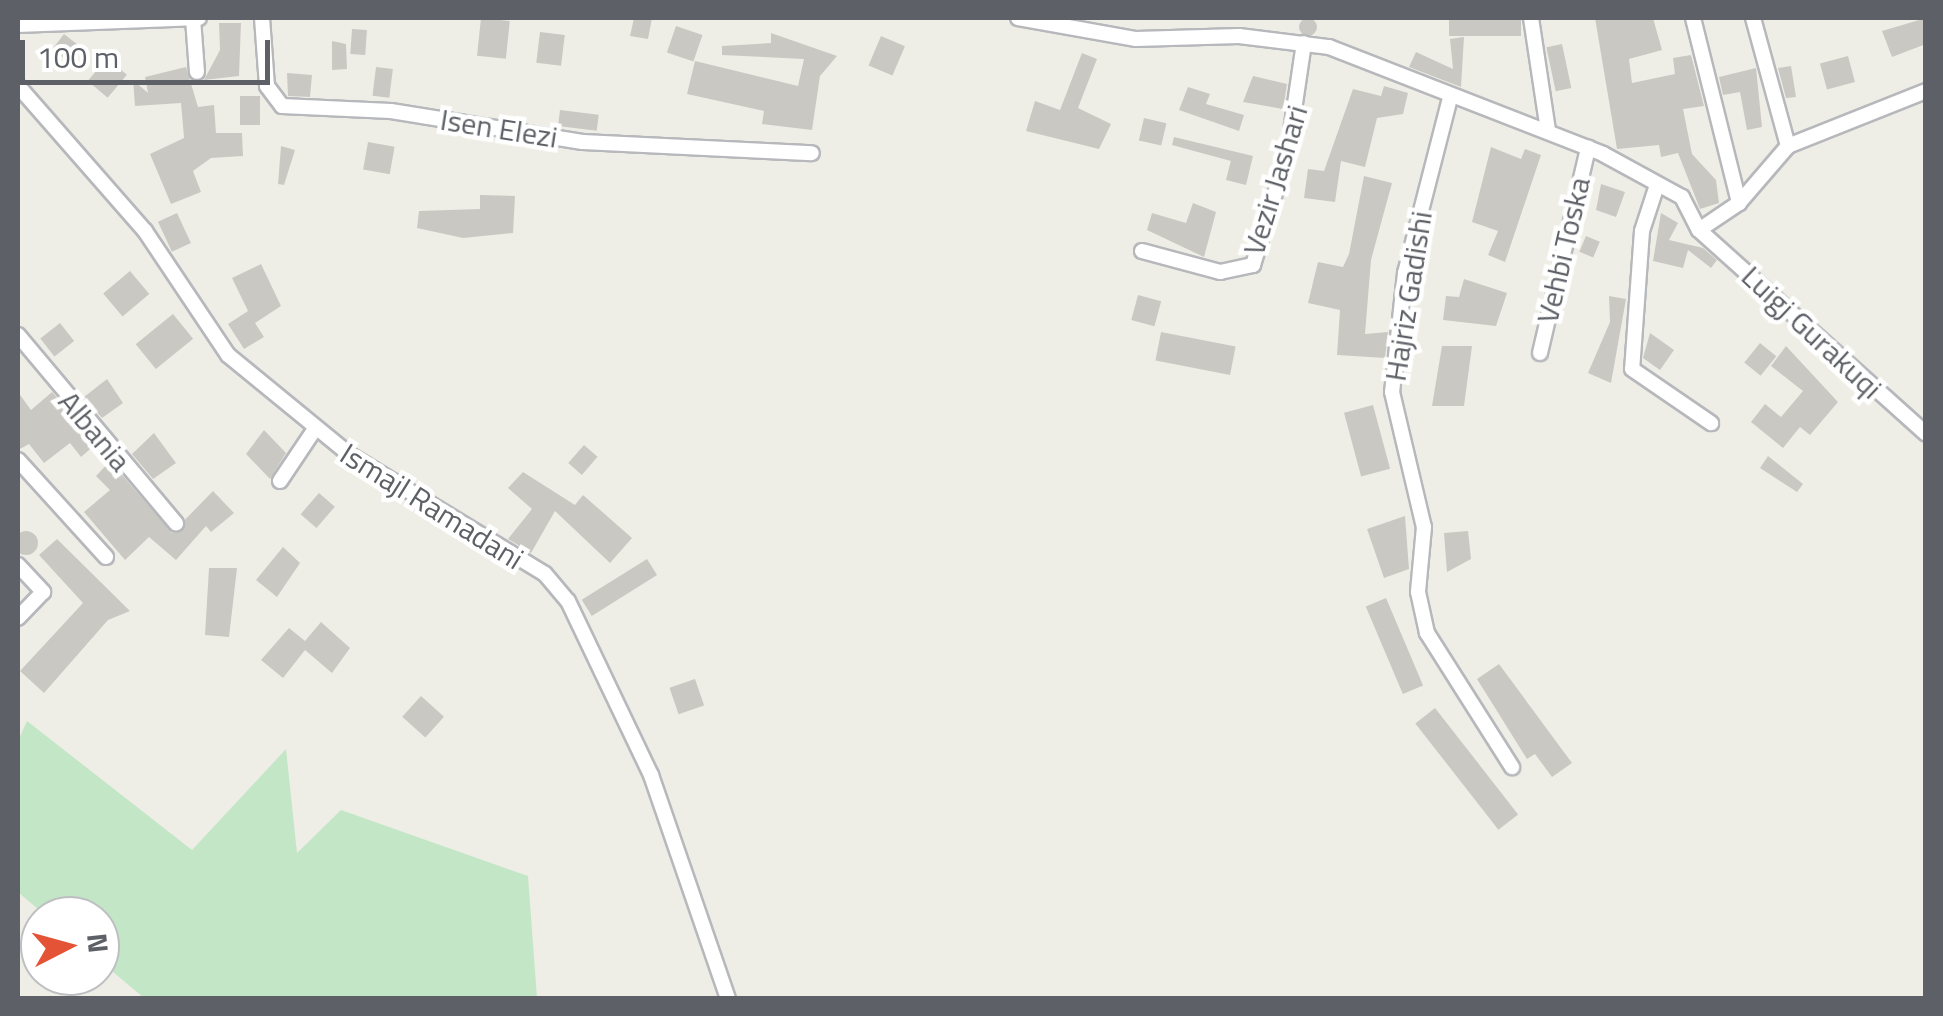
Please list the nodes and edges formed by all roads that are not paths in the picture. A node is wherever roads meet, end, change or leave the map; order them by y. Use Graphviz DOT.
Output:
graph roads {
  1 [pos="196,18"];
  2 [pos="262,18"];
  3 [pos="1018,18"];
  4 [pos="1531,18"];
  5 [pos="1693,18"];
  6 [pos="1754,18"];
  7 [pos="18,24"];
  8 [pos="1304,43"];
  9 [pos="197,72"];
  10 [pos="18,86"];
  11 [pos="1926,91"];
  12 [pos="1450,98"];
  13 [pos="1548,130"];
  14 [pos="1788,146"];
  15 [pos="1588,148"];
  16 [pos="812,153"];
  17 [pos="1656,185"];
  18 [pos="1740,202"];
  19 [pos="1699,230"];
  20 [pos="1142,251"];
  21 [pos="18,336"];
  22 [pos="1540,353"];
  23 [pos="1710,423"];
  24 [pos="315,429"];
  25 [pos="1926,434"];
  26 [pos="18,460"];
  27 [pos="280,481"];
  28 [pos="176,524"];
  29 [pos="106,557"];
  30 [pos="18,565"];
  31 [pos="18,618"];
  32 [pos="1512,768"];
  33 [pos="728,998"];
  1 -- 7 [label="street"];
  1 -- 9 [label="street"];
  2 -- 16 [label="street, Isen Elezi"];
  3 -- 8 [label="street"];
  4 -- 13 [label="street"];
  5 -- 18 [label="street"];
  6 -- 14 [label="street"];
  8 -- 12 [label="street"];
  8 -- 20 [label="street, Vezir Jashari"];
  10 -- 24 [label="street, Ismajl Ramadani"];
  11 -- 14 [label="street"];
  12 -- 13 [label="street"];
  12 -- 32 [label="street, Hajriz Gadishi"];
  13 -- 15 [label="street"];
  14 -- 18 [label="street"];
  15 -- 17 [label="street"];
  15 -- 22 [label="street, Vehbi Toska"];
  17 -- 19 [label="street"];
  17 -- 23 [label="street"];
  18 -- 19 [label="street"];
  19 -- 25 [label="street, Luigj Gurakuqi"];
  21 -- 28 [label="street, Albania"];
  24 -- 27 [label="street"];
  24 -- 33 [label="street, Ismajl Ramadani"];
  26 -- 29 [label="street"];
  30 -- 31 [label="street"];
}
